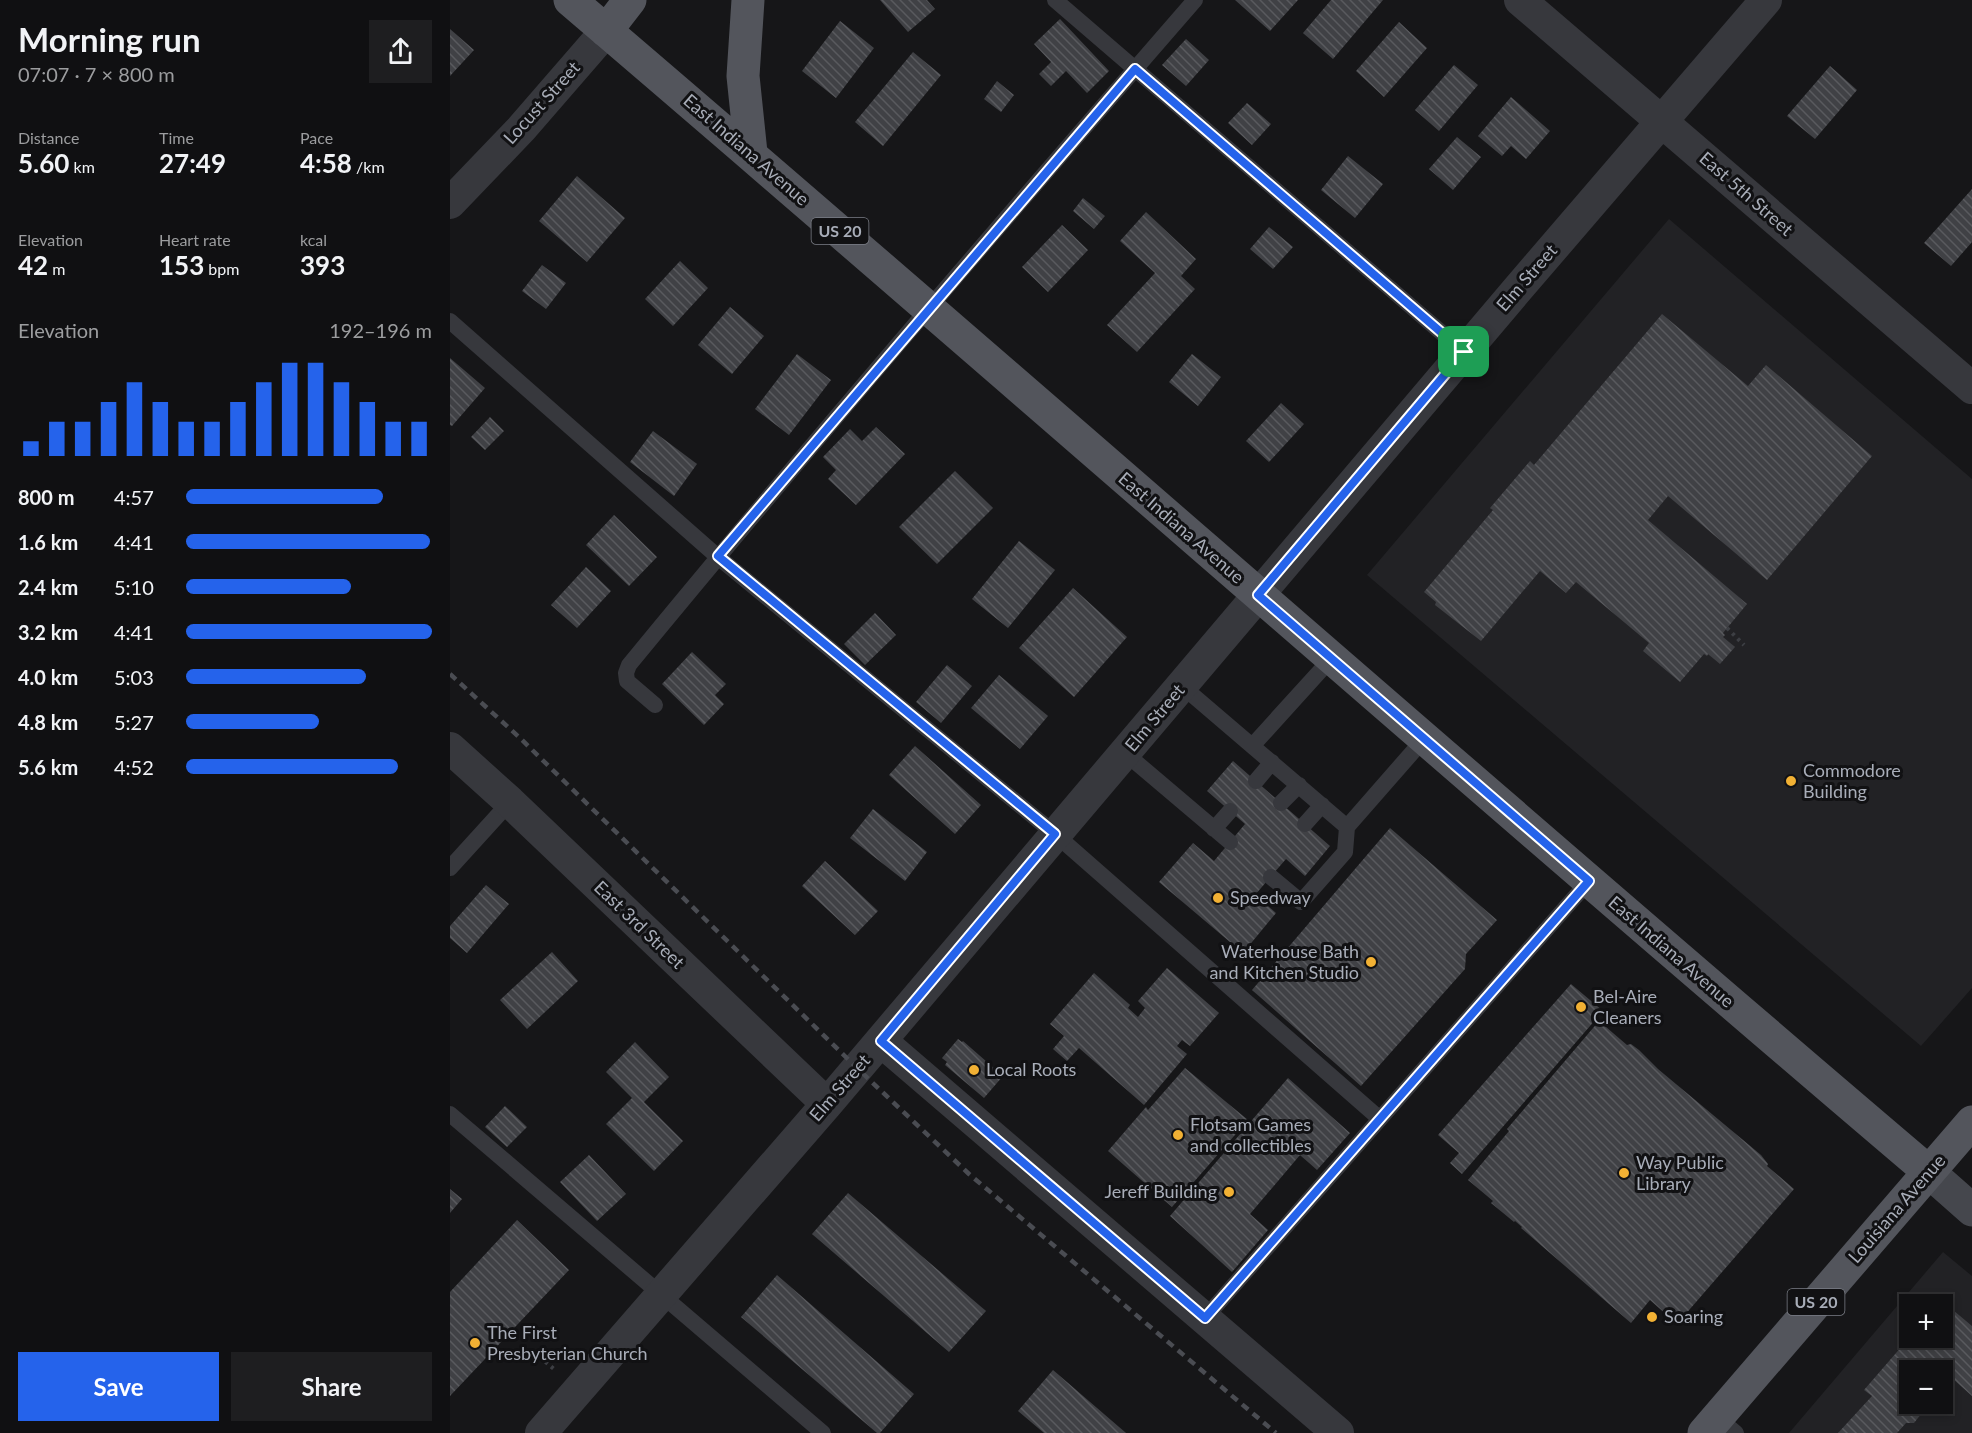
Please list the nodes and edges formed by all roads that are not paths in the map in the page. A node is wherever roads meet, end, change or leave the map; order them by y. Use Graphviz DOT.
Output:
graph roads {
  1 [pos="570,0"];
  2 [pos="630,0"];
  3 [pos="748,0"];
  4 [pos="1055,0"];
  5 [pos="1195,0"];
  6 [pos="1520,0"];
  7 [pos="1766,0"];
  8 [pos="606,31"];
  9 [pos="1135,69"];
  10 [pos="1662,122"];
  11 [pos="751,153"];
  12 [pos="450,203"];
  13 [pos="929,309"];
  14 [pos="450,321"];
  15 [pos="1464,352"];
  16 [pos="1972,388"];
  17 [pos="718,556"];
  18 [pos="1258,595"];
  19 [pos="1331,658"];
  20 [pos="1182,686"];
  21 [pos="655,705"];
  22 [pos="1424,739"];
  23 [pos="1253,746"];
  24 [pos="450,748"];
  25 [pos="1125,753"];
  26 [pos="1272,762"];
  27 [pos="1256,781"];
  28 [pos="1299,785"];
  29 [pos="510,802"];
  30 [pos="1281,803"];
  31 [pos="1322,805"];
  32 [pos="1230,811"];
  33 [pos="1305,824"];
  34 [pos="1347,827"];
  35 [pos="1214,829"];
  36 [pos="1055,834"];
  37 [pos="1230,842"];
  38 [pos="450,868"];
  39 [pos="1271,877"];
  40 [pos="1589,881"];
  41 [pos="881,1041"];
  42 [pos="826,1104"];
  43 [pos="450,1114"];
  44 [pos="1380,1119"];
  45 [pos="1972,1122"];
  46 [pos="1929,1172"];
  47 [pos="1972,1210"];
  48 [pos="662,1294"];
  49 [pos="1205,1318"];
  50 [pos="1719,1428"];
  51 [pos="541,1433"];
  52 [pos="823,1433"];
  53 [pos="1338,1433"];
  1 -- 8 [label="main road, East Indiana Avenue"];
  2 -- 8 [label="main road, Locust Street"];
  3 -- 11 [label="main road"];
  4 -- 9 [label="lane"];
  5 -- 9 [label="lane"];
  6 -- 10 [label="street, East 5th Street"];
  7 -- 10 [label="street, Elm Street"];
  8 -- 11 [label="main road, East Indiana Avenue / US 20"];
  8 -- 12 [label="street, Locust Street"];
  9 -- 13 [label="lane"];
  9 -- 15 [label="lane"];
  10 -- 15 [label="street, Elm Street"];
  10 -- 16 [label="street, East 5th Street"];
  11 -- 13 [label="main road, East Indiana Avenue / US 20"];
  13 -- 17 [label="lane"];
  13 -- 18 [label="main road, East Indiana Avenue / US 20"];
  14 -- 17 [label="lane"];
  15 -- 18 [label="street, Elm Street"];
  17 -- 21 [label="lane"];
  17 -- 36 [label="lane"];
  18 -- 19 [label="main road, East Indiana Avenue / US 20"];
  18 -- 20 [label="street, Elm Street"];
  19 -- 22 [label="main road, East Indiana Avenue / US 20"];
  19 -- 23 [label="lane"];
  20 -- 23 [label="lane"];
  20 -- 25 [label="street, Elm Street"];
  22 -- 34 [label="lane"];
  22 -- 40 [label="main road, East Indiana Avenue / US 20"];
  23 -- 26 [label="lane"];
  24 -- 29 [label="street, East 3rd Street"];
  25 -- 35 [label="lane"];
  25 -- 36 [label="street, Elm Street"];
  26 -- 27 [label="lane"];
  26 -- 28 [label="lane"];
  28 -- 30 [label="lane"];
  28 -- 31 [label="lane"];
  29 -- 38 [label="lane"];
  29 -- 42 [label="street, East 3rd Street"];
  31 -- 33 [label="lane"];
  31 -- 34 [label="lane"];
  32 -- 35 [label="lane"];
  34 -- 39 [label="lane"];
  35 -- 37 [label="lane"];
  36 -- 41 [label="street, Elm Street"];
  36 -- 44 [label="lane"];
  40 -- 44 [label="lane"];
  40 -- 46 [label="main road, East Indiana Avenue / US 20"];
  41 -- 42 [label="street, Elm Street"];
  41 -- 49 [label="street"];
  42 -- 48 [label="street, Elm Street"];
  43 -- 48 [label="lane"];
  44 -- 49 [label="lane"];
  45 -- 46 [label="main road, Louisiana Avenue"];
  46 -- 47 [label="main road"];
  46 -- 50 [label="main road, Louisiana Avenue / US 20"];
  48 -- 51 [label="street, Elm Street"];
  48 -- 52 [label="lane"];
  49 -- 53 [label="street"];
}
